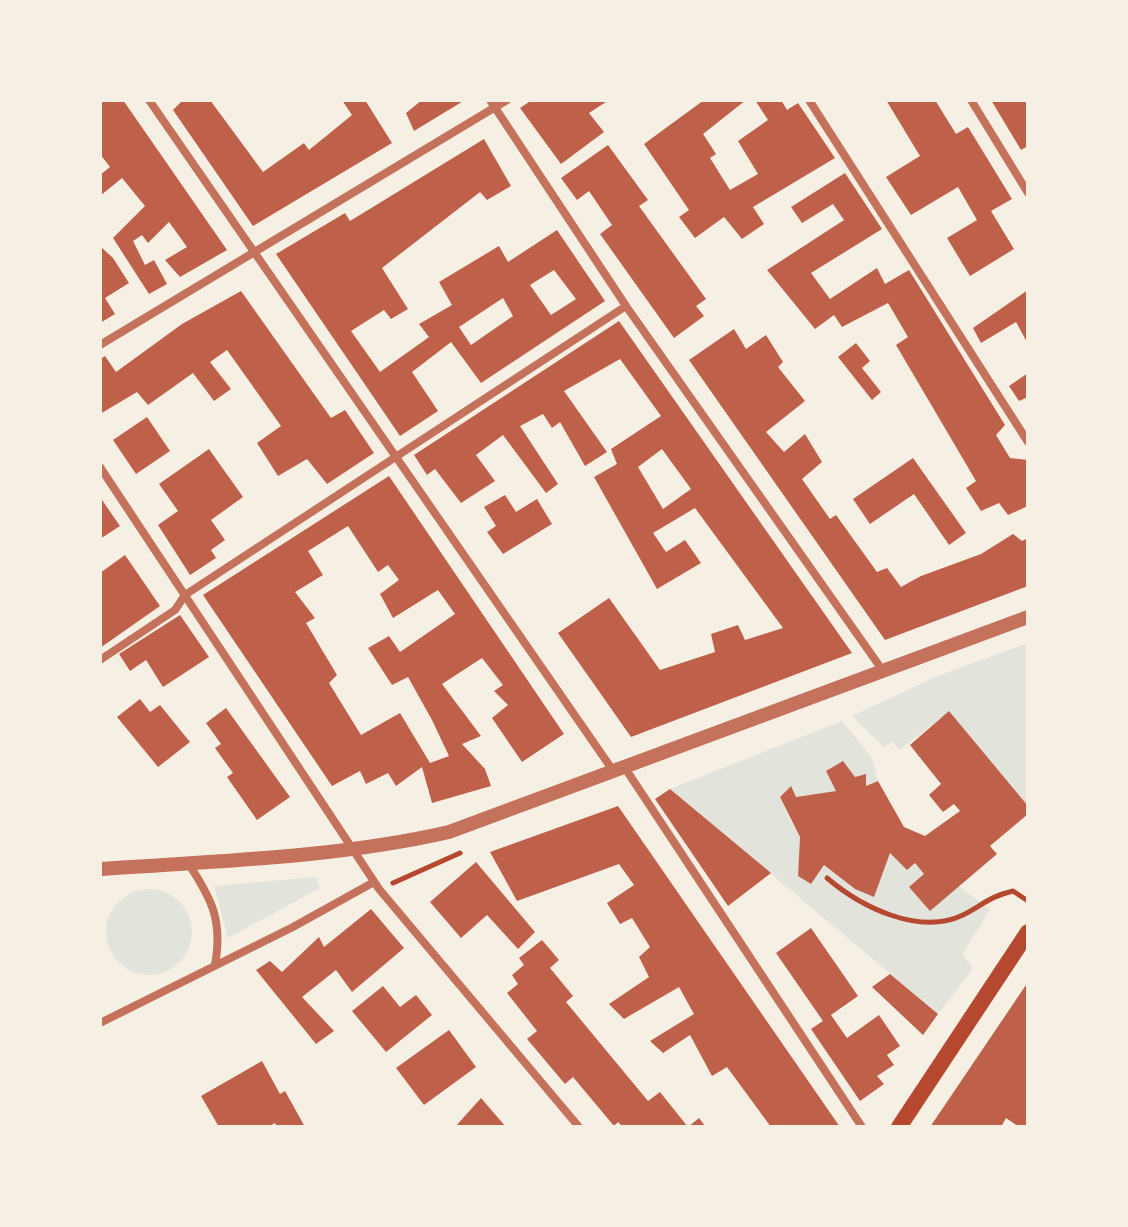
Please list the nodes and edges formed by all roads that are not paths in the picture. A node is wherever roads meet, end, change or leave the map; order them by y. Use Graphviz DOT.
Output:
graph roads {
  1 [pos="149,100"];
  2 [pos="507,100"];
  3 [pos="809,100"];
  4 [pos="971,100"];
  5 [pos="493,103"];
  6 [pos="1028,193"];
  7 [pos="253,252"];
  8 [pos="626,306"];
  9 [pos="100,345"];
  10 [pos="1028,442"];
  11 [pos="395,456"];
  12 [pos="100,467"];
  13 [pos="185,595"];
  14 [pos="1028,617"];
  15 [pos="100,660"];
  16 [pos="883,671"];
  17 [pos="619,770"];
  18 [pos="354,849"];
  19 [pos="188,863"];
  20 [pos="100,869"];
  21 [pos="374,882"];
  22 [pos="1028,932"];
  23 [pos="215,965"];
  24 [pos="100,1023"];
  25 [pos="579,1127"];
  26 [pos="862,1127"];
  27 [pos="899,1127"];
  1 -- 7 [label="street"];
  2 -- 5 [label="street"];
  3 -- 10 [label="street"];
  4 -- 6 [label="street"];
  5 -- 7 [label="street"];
  5 -- 8 [label="street"];
  7 -- 9 [label="street"];
  7 -- 11 [label="street"];
  8 -- 11 [label="street"];
  8 -- 16 [label="street"];
  11 -- 13 [label="street"];
  11 -- 17 [label="street"];
  12 -- 13 [label="street"];
  13 -- 15 [label="street"];
  13 -- 18 [label="street"];
  14 -- 16 [label="street"];
  16 -- 17 [label="street"];
  17 -- 18 [label="street"];
  17 -- 26 [label="street"];
  18 -- 19 [label="street"];
  18 -- 21 [label="street"];
  19 -- 20 [label="street"];
  19 -- 23 [label="street"];
  21 -- 23 [label="street"];
  21 -- 25 [label="street"];
  22 -- 27 [label="main road"];
  23 -- 24 [label="street"];
}
